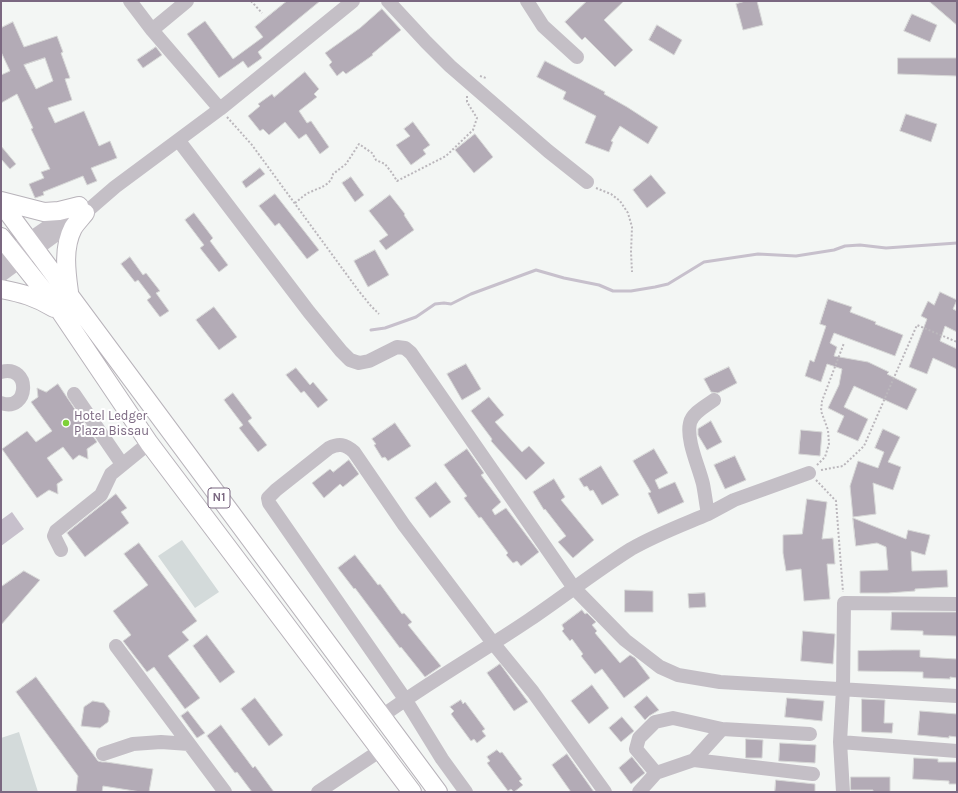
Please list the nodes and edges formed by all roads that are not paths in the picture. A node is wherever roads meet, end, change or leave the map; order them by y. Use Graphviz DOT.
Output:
graph roads {
  1 [pos="130,1"];
  2 [pos="187,1"];
  3 [pos="353,1"];
  4 [pos="388,1"];
  5 [pos="527,1"];
  6 [pos="152,30"];
  7 [pos="577,57"];
  8 [pos="220,109"];
  9 [pos="179,140"];
  10 [pos="587,182"];
  11 [pos="1,202"];
  12 [pos="82,209"];
  13 [pos="1,237"];
  14 [pos="32,244"];
  15 [pos="11,257"];
  16 [pos="1,275"];
  17 [pos="1,288"];
  18 [pos="65,304"];
  19 [pos="1,372"];
  20 [pos="74,394"];
  21 [pos="714,400"];
  22 [pos="3,404"];
  23 [pos="149,443"];
  24 [pos="122,464"];
  25 [pos="809,473"];
  26 [pos="708,514"];
  27 [pos="61,550"];
  28 [pos="574,588"];
  29 [pos="957,604"];
  30 [pos="493,643"];
  31 [pos="116,646"];
  32 [pos="843,689"];
  33 [pos="957,696"];
  34 [pos="405,699"];
  35 [pos="382,716"];
  36 [pos="722,729"];
  37 [pos="810,734"];
  38 [pos="840,742"];
  39 [pos="189,744"];
  40 [pos="381,750"];
  41 [pos="957,751"];
  42 [pos="103,754"];
  43 [pos="694,760"];
  44 [pos="656,773"];
  45 [pos="813,774"];
  46 [pos="225,792"];
  47 [pos="318,792"];
  48 [pos="412,792"];
  49 [pos="438,792"];
  50 [pos="466,792"];
  51 [pos="605,792"];
  52 [pos="639,792"];
  53 [pos="843,792"];
  1 -- 6 [label="street"];
  2 -- 6 [label="street"];
  3 -- 8 [label="street"];
  4 -- 10 [label="street"];
  5 -- 7 [label="street"];
  6 -- 8 [label="street"];
  8 -- 9 [label="street"];
  9 -- 12 [label="street"];
  9 -- 28 [label="street"];
  11 -- 12 [label="main road"];
  11 -- 14 [label="main road, N1"];
  12 -- 14 [label="street"];
  12 -- 18 [label="main road"];
  13 -- 15 [label="main road, N1"];
  14 -- 15 [label="street"];
  14 -- 18 [label="main road, N1"];
  15 -- 16 [label="street"];
  15 -- 18 [label="main road, N1"];
  17 -- 18 [label="main road"];
  18 -- 23 [label="main road, N1"];
  18 -- 35 [label="main road, N1"];
  19 -- 22 [label="street"];
  20 -- 24 [label="street"];
  21 -- 26 [label="street"];
  23 -- 24 [label="street"];
  23 -- 40 [label="main road, N1"];
  24 -- 27 [label="street"];
  25 -- 26 [label="street"];
  26 -- 28 [label="street"];
  28 -- 30 [label="street"];
  28 -- 32 [label="street"];
  29 -- 32 [label="street"];
  30 -- 34 [label="street"];
  30 -- 34 [label="street"];
  30 -- 51 [label="street"];
  31 -- 39 [label="street"];
  32 -- 33 [label="street"];
  32 -- 38 [label="street"];
  34 -- 35 [label="street"];
  34 -- 50 [label="street"];
  35 -- 49 [label="main road, N1"];
  36 -- 37 [label="street"];
  36 -- 43 [label="street"];
  36 -- 44 [label="street"];
  38 -- 41 [label="street"];
  38 -- 53 [label="street"];
  39 -- 42 [label="street"];
  39 -- 46 [label="street"];
  40 -- 47 [label="street"];
  40 -- 48 [label="main road, N1"];
  43 -- 44 [label="street"];
  43 -- 45 [label="street"];
  44 -- 52 [label="street"];
}
